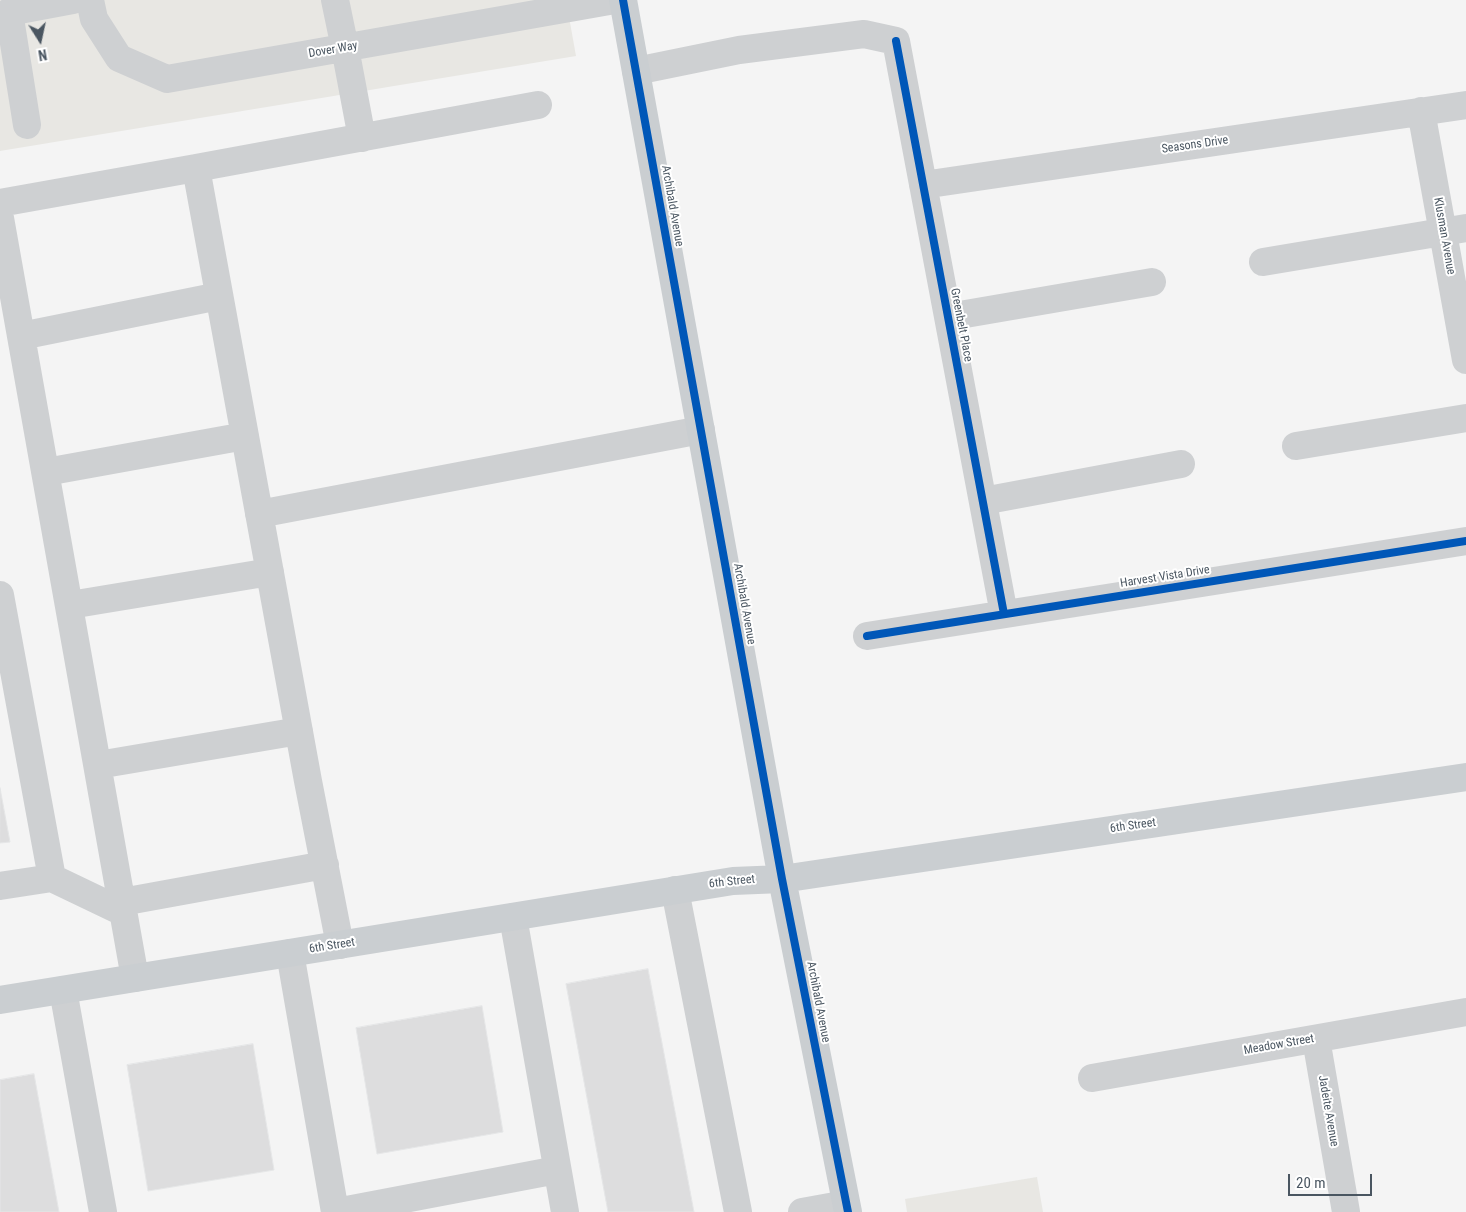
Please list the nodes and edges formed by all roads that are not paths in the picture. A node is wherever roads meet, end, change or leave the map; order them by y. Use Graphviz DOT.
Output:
graph roads {
  1 [pos="72,0"];
  2 [pos="90,0"];
  3 [pos="335,0"];
  4 [pos="615,0"];
  5 [pos="624,0"];
  6 [pos="346,48"];
  7 [pos="636,71"];
  8 [pos="538,105"];
  9 [pos="1466,105"];
  10 [pos="1421,111"];
  11 [pos="27,124"];
  12 [pos="362,138"];
  13 [pos="196,168"];
  14 [pos="923,185"];
  15 [pos="0,203"];
  16 [pos="0,218"];
  17 [pos="1455,230"];
  18 [pos="1263,262"];
  19 [pos="1152,282"];
  20 [pos="219,296"];
  21 [pos="948,317"];
  22 [pos="21,336"];
  23 [pos="1466,360"];
  24 [pos="1466,418"];
  25 [pos="701,430"];
  26 [pos="245,436"];
  27 [pos="1296,446"];
  28 [pos="1181,464"];
  29 [pos="46,472"];
  30 [pos="983,501"];
  31 [pos="259,514"];
  32 [pos="1466,540"];
  33 [pos="270,572"];
  34 [pos="0,595"];
  35 [pos="70,606"];
  36 [pos="1004,614"];
  37 [pos="867,636"];
  38 [pos="299,731"];
  39 [pos="98,765"];
  40 [pos="1466,776"];
  41 [pos="325,865"];
  42 [pos="52,878"];
  43 [pos="782,878"];
  44 [pos="0,886"];
  45 [pos="675,890"];
  46 [pos="123,907"];
  47 [pos="512,917"];
  48 [pos="340,945"];
  49 [pos="290,953"];
  50 [pos="135,978"];
  51 [pos="63,990"];
  52 [pos="0,1000"];
  53 [pos="1466,1012"];
  54 [pos="1316,1039"];
  55 [pos="1092,1078"];
  56 [pos="557,1170"];
  57 [pos="847,1208"];
  58 [pos="103,1212"];
  59 [pos="336,1212"];
  60 [pos="565,1212"];
  61 [pos="738,1212"];
  62 [pos="802,1212"];
  63 [pos="1346,1212"];
  1 -- 11 [label="street"];
  2 -- 6 [label="street, Dover Way"];
  3 -- 6 [label="street"];
  4 -- 6 [label="street, Dover Way"];
  5 -- 7 [label="main road, Archibald Avenue"];
  6 -- 12 [label="street"];
  7 -- 14 [label="street, Greenbelt Place"];
  7 -- 25 [label="main road, Archibald Avenue"];
  8 -- 12 [label="street"];
  9 -- 10 [label="street, Seasons Drive"];
  10 -- 14 [label="street, Seasons Drive"];
  10 -- 17 [label="street, Klusman Avenue"];
  12 -- 13 [label="street"];
  13 -- 15 [label="street"];
  13 -- 20 [label="street"];
  14 -- 21 [label="street, Greenbelt Place"];
  16 -- 22 [label="street"];
  17 -- 18 [label="street"];
  17 -- 23 [label="street, Klusman Avenue"];
  19 -- 21 [label="street"];
  20 -- 22 [label="street"];
  20 -- 26 [label="street"];
  21 -- 30 [label="street, Greenbelt Place"];
  22 -- 29 [label="street"];
  24 -- 27 [label="street"];
  25 -- 31 [label="street"];
  25 -- 43 [label="main road, Archibald Avenue"];
  26 -- 29 [label="street"];
  26 -- 31 [label="street"];
  28 -- 30 [label="street"];
  29 -- 35 [label="street"];
  30 -- 36 [label="street, Greenbelt Place"];
  31 -- 33 [label="street"];
  32 -- 36 [label="street, Harvest Vista Drive"];
  33 -- 35 [label="street"];
  33 -- 38 [label="street"];
  34 -- 42 [label="street"];
  35 -- 39 [label="street"];
  36 -- 37 [label="street, Harvest Vista Drive"];
  38 -- 39 [label="street"];
  38 -- 41 [label="street"];
  39 -- 46 [label="street"];
  40 -- 43 [label="main road, 6th Street"];
  41 -- 46 [label="street"];
  41 -- 48 [label="street"];
  42 -- 44 [label="street"];
  42 -- 46 [label="street"];
  43 -- 45 [label="main road, 6th Street"];
  43 -- 57 [label="main road, Archibald Avenue"];
  45 -- 47 [label="main road, 6th Street"];
  45 -- 61 [label="street"];
  46 -- 50 [label="street"];
  47 -- 48 [label="main road, 6th Street"];
  47 -- 56 [label="street"];
  48 -- 49 [label="main road, 6th Street"];
  49 -- 50 [label="main road, 6th Street"];
  49 -- 59 [label="street"];
  50 -- 51 [label="main road, 6th Street"];
  51 -- 52 [label="main road, 6th Street"];
  51 -- 58 [label="street"];
  53 -- 54 [label="street, Meadow Street"];
  54 -- 55 [label="street, Meadow Street"];
  54 -- 63 [label="street, Jadeite Avenue"];
  56 -- 59 [label="street"];
  56 -- 60 [label="street"];
  57 -- 62 [label="street"];
}
